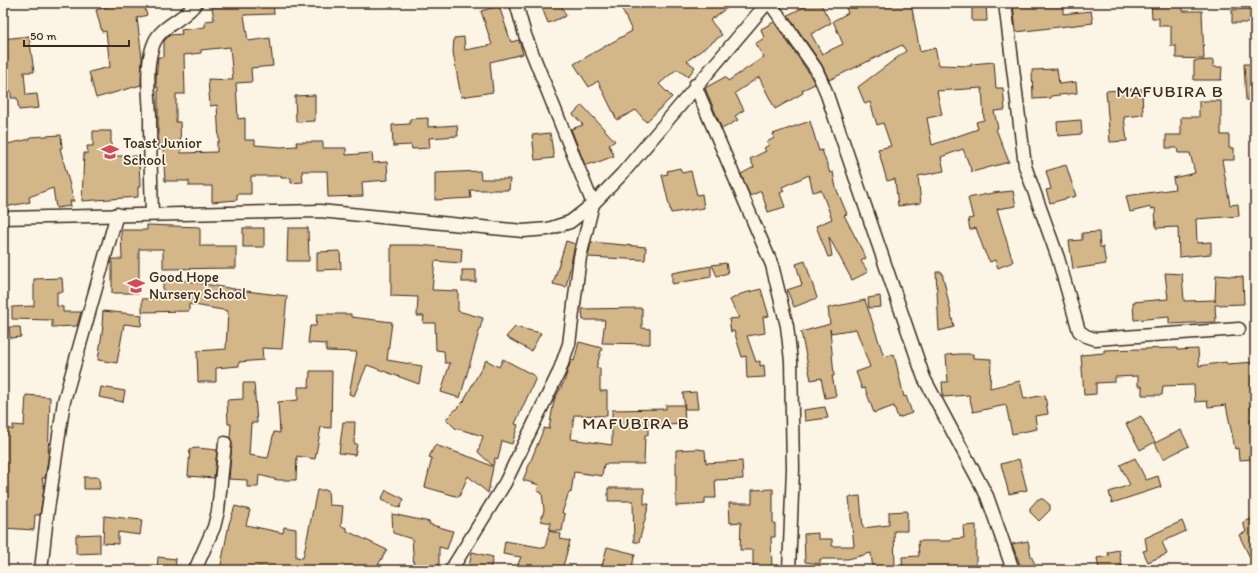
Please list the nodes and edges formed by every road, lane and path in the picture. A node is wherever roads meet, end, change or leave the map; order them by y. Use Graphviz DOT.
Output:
graph roads {
  1 [pos="196,3"];
  2 [pos="516,3"];
  3 [pos="767,3"];
  4 [pos="770,3"];
  5 [pos="1005,3"];
  6 [pos="696,85"];
  7 [pos="593,204"];
  8 [pos="118,214"];
  9 [pos="152,214"];
  10 [pos="3,218"];
  11 [pos="1239,329"];
  12 [pos="225,442"];
  13 [pos="41,570"];
  14 [pos="195,570"];
  15 [pos="451,570"];
  16 [pos="789,570"];
  17 [pos="1013,570"];
  1 -- 9 [label="street"];
  2 -- 7 [label="street"];
  3 -- 6 [label="street"];
  4 -- 17 [label="street"];
  5 -- 11 [label="street"];
  6 -- 7 [label="street"];
  6 -- 16 [label="street"];
  7 -- 9 [label="street"];
  7 -- 15 [label="street"];
  8 -- 9 [label="street"];
  8 -- 10 [label="street"];
  8 -- 13 [label="street"];
  12 -- 14 [label="street"];
}
